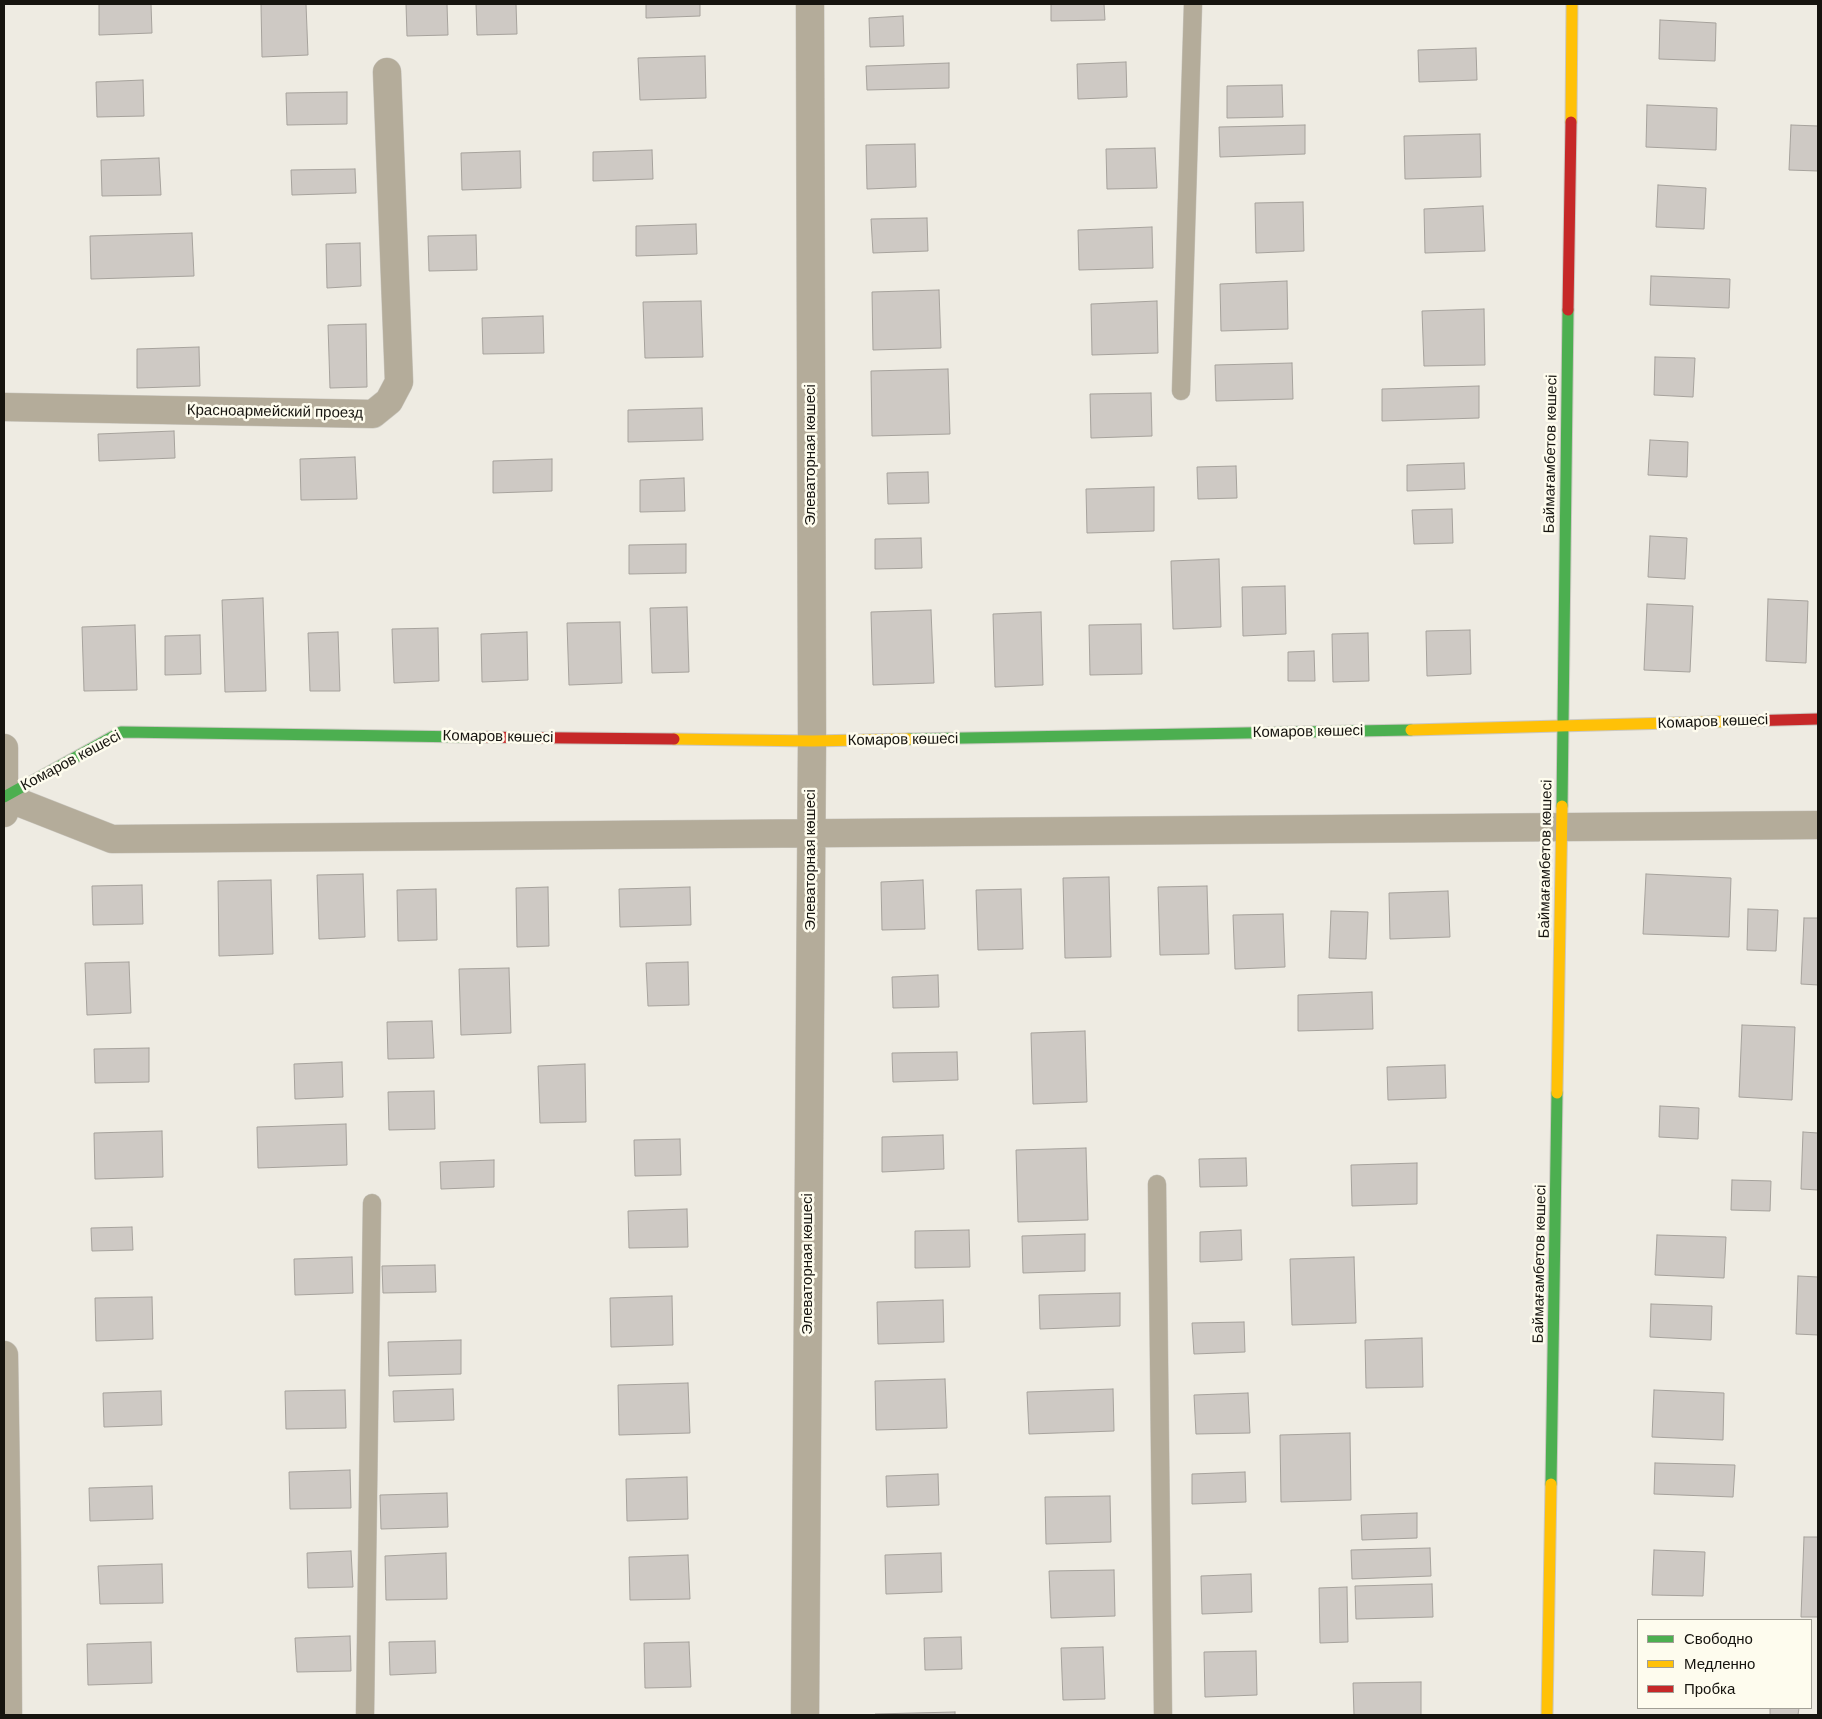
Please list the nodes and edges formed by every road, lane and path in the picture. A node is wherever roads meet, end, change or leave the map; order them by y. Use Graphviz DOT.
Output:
graph roads {
  1 [pos="810,4"];
  2 [pos="1193,4"];
  3 [pos="1572,4"];
  4 [pos="388,72"];
  5 [pos="1181,391"];
  6 [pos="4,408"];
  7 [pos="1818,719"];
  8 [pos="1563,727"];
  9 [pos="812,742"];
  10 [pos="4,748"];
  11 [pos="4,802"];
  12 [pos="1818,825"];
  13 [pos="1562,826"];
  14 [pos="811,832"];
  15 [pos="1156,1184"];
  16 [pos="372,1203"];
  17 [pos="4,1355"];
  18 [pos="6,1555"];
  19 [pos="8,1715"];
  20 [pos="365,1715"];
  21 [pos="805,1715"];
  22 [pos="1163,1715"];
  23 [pos="1547,1715"];
  1 -- 9 [label="street, Элеваторная көшесі"];
  2 -- 5 [label="lane"];
  3 -- 8 [label="street, Баймағамбетов көшесі"];
  4 -- 6 [label="street, Красноармейский проезд"];
  7 -- 8 [label="street, Комаров көшесі"];
  8 -- 9 [label="street, Комаров көшесі"];
  8 -- 13 [label="street, Баймағамбетов көшесі"];
  9 -- 11 [label="street, Комаров көшесі"];
  9 -- 14 [label="street, Элеваторная көшесі"];
  10 -- 11 [label="street"];
  11 -- 14 [label="street, Комаров көшесі"];
  12 -- 13 [label="street, Комаров көшесі"];
  13 -- 14 [label="street, Комаров көшесі"];
  13 -- 23 [label="street, Баймағамбетов көшесі"];
  14 -- 21 [label="street, Элеваторная көшесі"];
  15 -- 22 [label="lane"];
  16 -- 20 [label="lane"];
  17 -- 18 [label="street"];
  18 -- 19 [label="street"];
}
